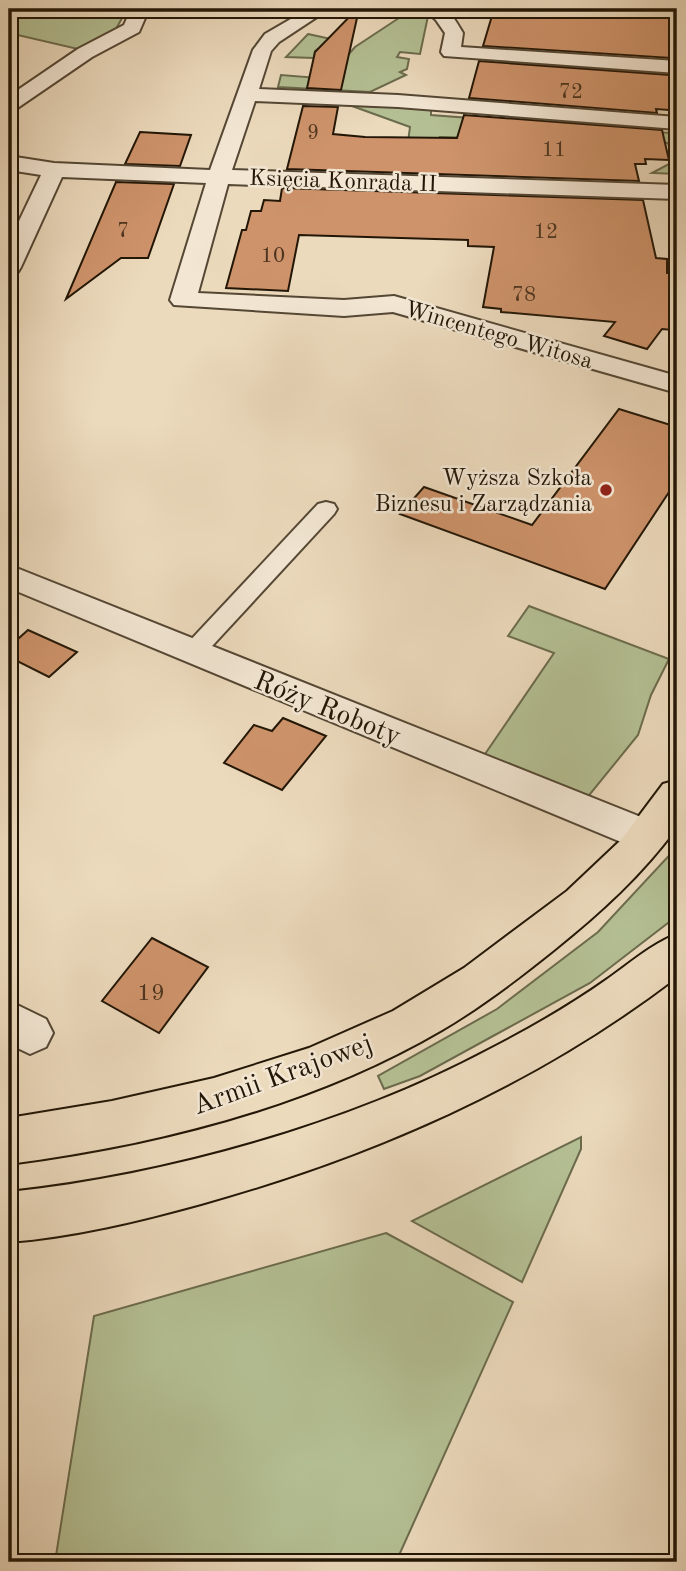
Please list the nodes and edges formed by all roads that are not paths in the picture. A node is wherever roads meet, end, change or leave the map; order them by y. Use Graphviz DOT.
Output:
graph roads {
  1 [pos="141,9"];
  2 [pos="320,9"];
  3 [pos="433,9"];
  4 [pos="451,52"];
  5 [pos="677,67"];
  6 [pos="446,74"];
  7 [pos="426,86"];
  8 [pos="247,95"];
  9 [pos="398,101"];
  10 [pos="9,105"];
  11 [pos="677,123"];
  12 [pos="9,163"];
  13 [pos="54,170"];
  14 [pos="219,176"];
  15 [pos="677,192"];
  16 [pos="9,267"];
  17 [pos="677,385"];
  18 [pos="326,509"];
  19 [pos="9,576"];
  20 [pos="193,652"];
  21 [pos="677,795"];
  22 [pos="647,836"];
  23 [pos="677,953"];
  24 [pos="9,1142"];
  25 [pos="9,1217"];
  1 -- 10 [label="street"];
  2 -- 8 [label="street"];
  3 -- 4 [label="street"];
  4 -- 5 [label="street"];
  4 -- 6 [label="street"];
  7 -- 9 [label="street"];
  8 -- 9 [label="street"];
  8 -- 14 [label="street"];
  9 -- 11 [label="street"];
  12 -- 13 [label="street, Księcia Konrada II"];
  13 -- 14 [label="street, Księcia Konrada II"];
  13 -- 16 [label="street"];
  14 -- 15 [label="street, Księcia Konrada II"];
  14 -- 17 [label="street, Wincentego Witosa"];
  18 -- 20 [label="lane"];
  19 -- 20 [label="street, Róży Roboty"];
  20 -- 22 [label="street, Róży Roboty"];
  21 -- 22 [label="main road, Armii Krajowej"];
  22 -- 24 [label="main road, Armii Krajowej"];
  23 -- 25 [label="main road"];
}
